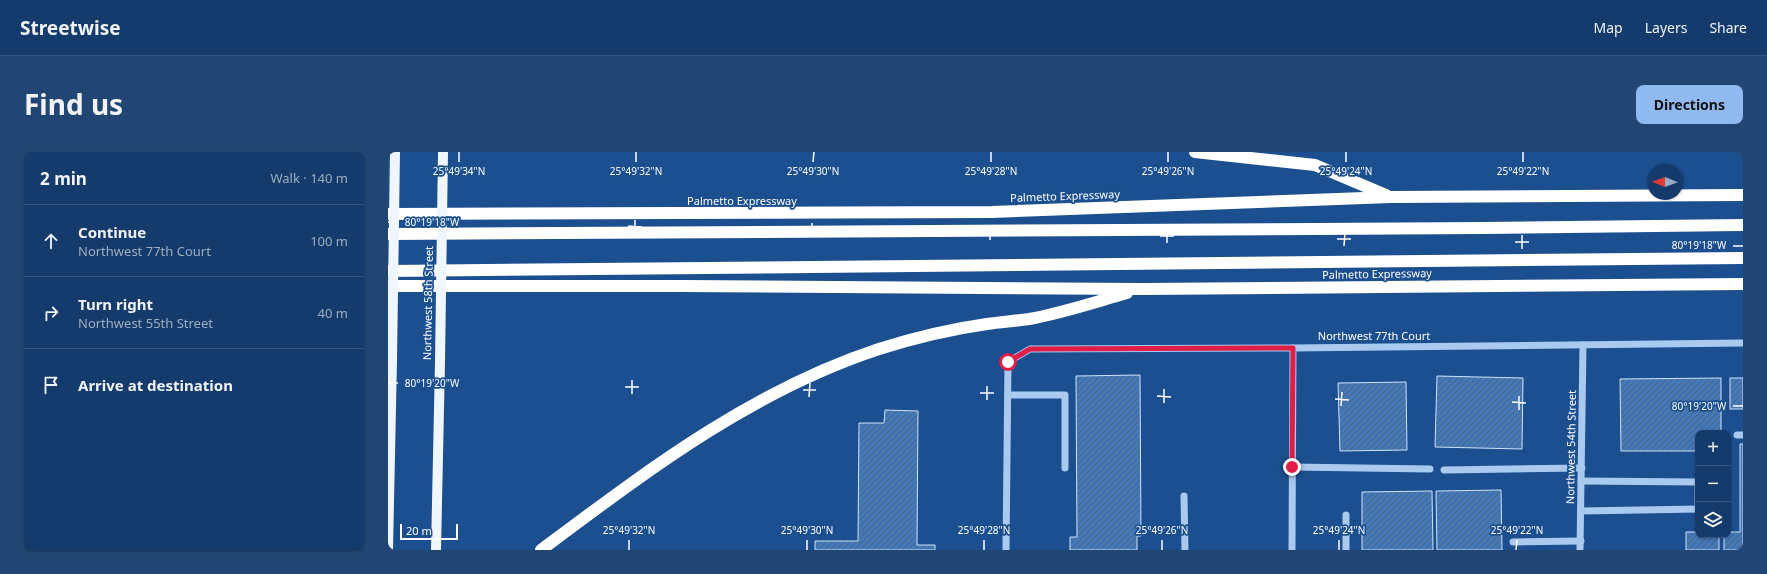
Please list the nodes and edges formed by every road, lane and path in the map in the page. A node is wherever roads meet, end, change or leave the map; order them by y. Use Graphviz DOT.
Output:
graph roads {
  1 [pos="395,152"];
  2 [pos="443,152"];
  3 [pos="1195,152"];
  4 [pos="1743,195"];
  5 [pos="1391,197"];
  6 [pos="388,214"];
  7 [pos="1743,225"];
  8 [pos="388,234"];
  9 [pos="1743,258"];
  10 [pos="388,271"];
  11 [pos="1743,284"];
  12 [pos="388,286"];
  13 [pos="1144,289"];
  14 [pos="1743,343"];
  15 [pos="1583,345"];
  16 [pos="1293,348"];
  17 [pos="1008,395"];
  18 [pos="1292,467"];
  19 [pos="1065,468"];
  20 [pos="1582,468"];
  21 [pos="1430,469"];
  22 [pos="1444,470"];
  23 [pos="1581,481"];
  24 [pos="1184,496"];
  25 [pos="1698,502"];
  26 [pos="1695,509"];
  27 [pos="1581,510"];
  28 [pos="1346,515"];
  29 [pos="1581,541"];
  30 [pos="1513,542"];
  31 [pos="388,550"];
  32 [pos="436,550"];
  33 [pos="541,550"];
  34 [pos="1006,550"];
  35 [pos="1185,550"];
  36 [pos="1292,550"];
  37 [pos="1346,550"];
  38 [pos="1580,550"];
  1 -- 31 [label="main road, bridge"];
  2 -- 32 [label="main road, Northwest 58th Street, bridge"];
  3 -- 5 [label="highway"];
  4 -- 5 [label="highway, Palmetto Expressway"];
  5 -- 6 [label="highway, Palmetto Expressway"];
  7 -- 8 [label="highway"];
  9 -- 10 [label="highway"];
  11 -- 13 [label="highway, Palmetto Expressway"];
  12 -- 13 [label="highway, Palmetto Expressway"];
  13 -- 33 [label="highway"];
  14 -- 15 [label="street, Northwest 77th Court"];
  15 -- 16 [label="street, Northwest 77th Court"];
  15 -- 20 [label="street, Northwest 54th Street"];
  16 -- 17 [label="street, Northwest 77th Court"];
  16 -- 18 [label="street"];
  17 -- 19 [label="street"];
  17 -- 34 [label="street"];
  18 -- 21 [label="street"];
  18 -- 36 [label="street"];
  20 -- 22 [label="street"];
  20 -- 23 [label="street, Northwest 54th Street"];
  23 -- 25 [label="street"];
  23 -- 27 [label="street, Northwest 54th Street"];
  24 -- 35 [label="street"];
  26 -- 27 [label="street"];
  27 -- 29 [label="street, Northwest 54th Street"];
  28 -- 37 [label="street"];
  29 -- 30 [label="street"];
  29 -- 38 [label="street, Northwest 54th Street"];
}
